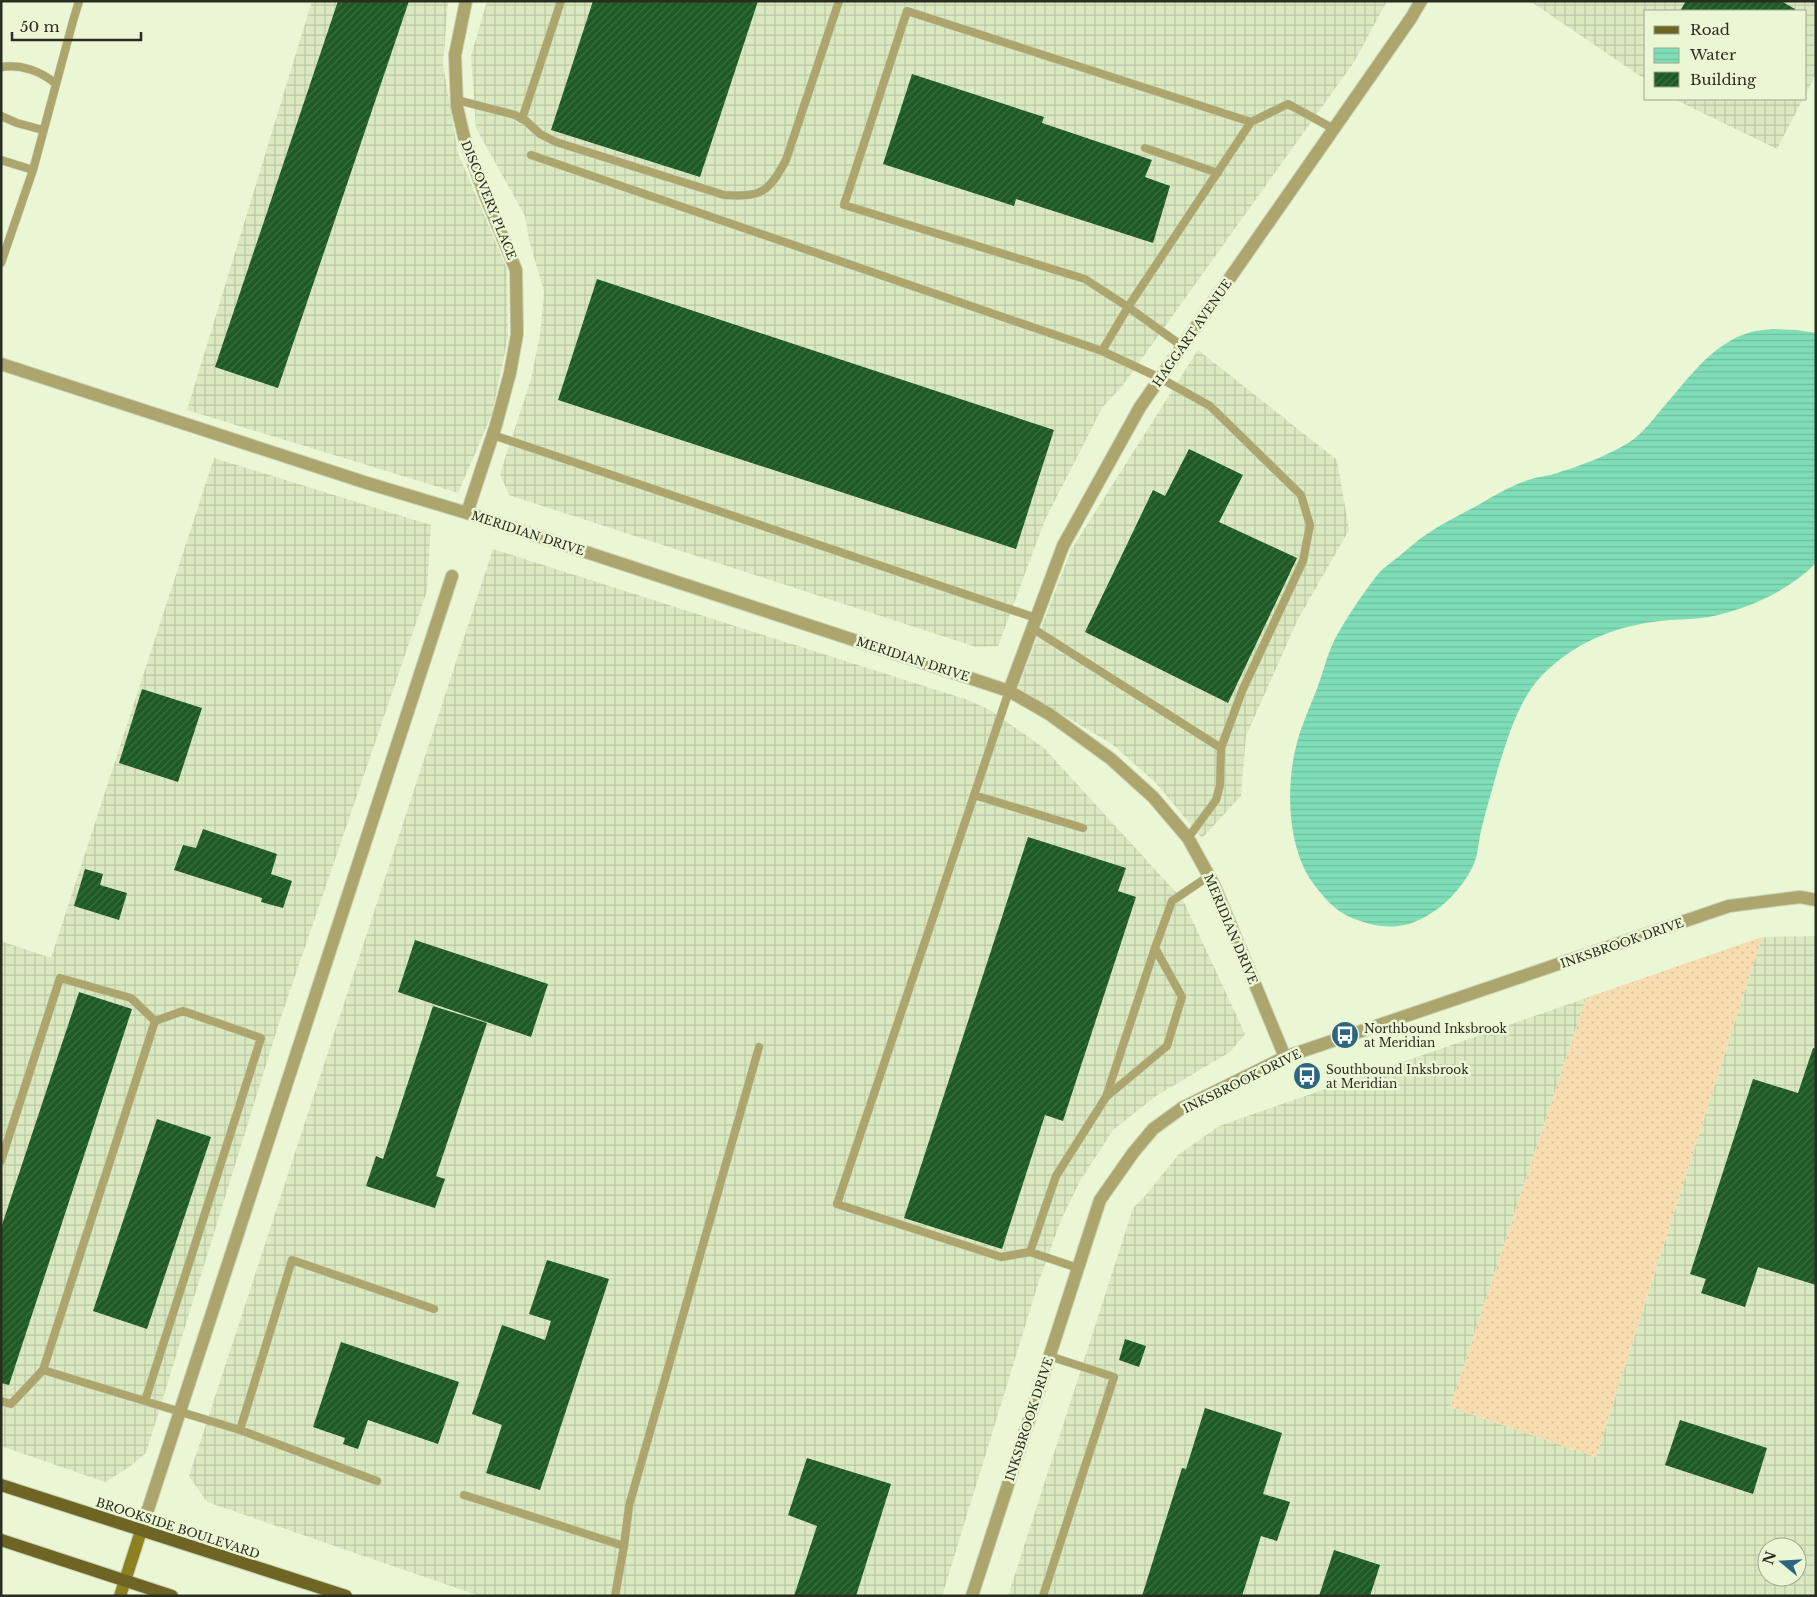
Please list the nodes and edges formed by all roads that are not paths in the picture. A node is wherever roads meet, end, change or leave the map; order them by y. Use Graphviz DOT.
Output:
graph roads {
  1 [pos="80,1"];
  2 [pos="466,1"];
  3 [pos="561,1"];
  4 [pos="838,1"];
  5 [pos="1421,1"];
  6 [pos="1,67"];
  7 [pos="56,84"];
  8 [pos="457,100"];
  9 [pos="1,116"];
  10 [pos="522,119"];
  11 [pos="1251,122"];
  12 [pos="1334,129"];
  13 [pos="42,130"];
  14 [pos="1145,148"];
  15 [pos="531,155"];
  16 [pos="1,160"];
  17 [pos="33,170"];
  18 [pos="1218,173"];
  19 [pos="3,251"];
  20 [pos="1,262"];
  21 [pos="1128,307"];
  22 [pos="1182,346"];
  23 [pos="1102,351"];
  24 [pos="1,364"];
  25 [pos="1160,378"];
  26 [pos="493,435"];
  27 [pos="467,513"];
  28 [pos="452,576"];
  29 [pos="1034,623"];
  30 [pos="1009,691"];
  31 [pos="1221,748"];
  32 [pos="974,795"];
  33 [pos="1083,828"];
  34 [pos="1188,838"];
  35 [pos="1209,876"];
  36 [pos="1816,900"];
  37 [pos="1155,948"];
  38 [pos="154,1021"];
  39 [pos="759,1047"];
  40 [pos="1285,1057"];
  41 [pos="1106,1097"];
  42 [pos="1,1161"];
  43 [pos="1030,1252"];
  44 [pos="1078,1268"];
  45 [pos="434,1309"];
  46 [pos="1049,1356"];
  47 [pos="43,1370"];
  48 [pos="1,1401"];
  49 [pos="145,1401"];
  50 [pos="181,1412"];
  51 [pos="240,1430"];
  52 [pos="376,1481"];
  53 [pos="1,1486"];
  54 [pos="464,1495"];
  55 [pos="141,1531"];
  56 [pos="1,1540"];
  57 [pos="624,1546"];
  58 [pos="125,1581"];
  59 [pos="120,1596"];
  60 [pos="172,1596"];
  61 [pos="346,1596"];
  62 [pos="615,1596"];
  63 [pos="972,1596"];
  64 [pos="1042,1596"];
  1 -- 7 [label="lane"];
  2 -- 8 [label="street, DISCOVERY PLACE"];
  3 -- 10 [label="lane"];
  4 -- 10 [label="lane"];
  5 -- 12 [label="street, HAGGART AVENUE"];
  6 -- 7 [label="lane"];
  7 -- 13 [label="lane"];
  8 -- 10 [label="lane"];
  8 -- 26 [label="street, DISCOVERY PLACE"];
  9 -- 13 [label="lane"];
  11 -- 12 [label="lane"];
  11 -- 18 [label="lane"];
  11 -- 21 [label="lane"];
  12 -- 22 [label="street, HAGGART AVENUE"];
  13 -- 17 [label="lane"];
  14 -- 18 [label="lane"];
  15 -- 23 [label="lane"];
  16 -- 17 [label="lane"];
  17 -- 19 [label="lane"];
  18 -- 21 [label="lane"];
  19 -- 20 [label="lane"];
  21 -- 22 [label="lane"];
  21 -- 23 [label="lane"];
  22 -- 25 [label="street, HAGGART AVENUE"];
  23 -- 25 [label="lane"];
  24 -- 27 [label="street, MERIDIAN DRIVE"];
  25 -- 29 [label="street, HAGGART AVENUE"];
  25 -- 31 [label="lane"];
  26 -- 27 [label="street, DISCOVERY PLACE"];
  26 -- 29 [label="lane"];
  27 -- 30 [label="street, MERIDIAN DRIVE"];
  28 -- 50 [label="street"];
  29 -- 30 [label="street, HAGGART AVENUE"];
  29 -- 31 [label="lane"];
  30 -- 32 [label="lane"];
  30 -- 34 [label="street, MERIDIAN DRIVE"];
  31 -- 34 [label="lane"];
  32 -- 33 [label="lane"];
  32 -- 43 [label="lane"];
  34 -- 35 [label="street, MERIDIAN DRIVE"];
  35 -- 37 [label="lane"];
  35 -- 40 [label="street, MERIDIAN DRIVE"];
  36 -- 40 [label="street, INKSBROOK DRIVE"];
  37 -- 41 [label="lane"];
  37 -- 41 [label="lane"];
  38 -- 42 [label="lane"];
  38 -- 47 [label="lane"];
  38 -- 49 [label="lane"];
  39 -- 57 [label="lane"];
  40 -- 44 [label="street, INKSBROOK DRIVE"];
  41 -- 43 [label="lane"];
  43 -- 44 [label="lane"];
  44 -- 46 [label="street, INKSBROOK DRIVE"];
  45 -- 51 [label="lane"];
  46 -- 63 [label="street, INKSBROOK DRIVE"];
  46 -- 64 [label="lane"];
  47 -- 48 [label="lane"];
  47 -- 49 [label="lane"];
  49 -- 50 [label="lane"];
  50 -- 51 [label="lane"];
  50 -- 55 [label="street"];
  51 -- 52 [label="lane"];
  53 -- 55 [label="main road, BROOKSIDE BOULEVARD"];
  54 -- 57 [label="lane"];
  55 -- 58 [label="street"];
  55 -- 61 [label="main road, BROOKSIDE BOULEVARD"];
  56 -- 58 [label="main road"];
  57 -- 62 [label="lane"];
  58 -- 59 [label="street"];
  58 -- 60 [label="main road"];
}
